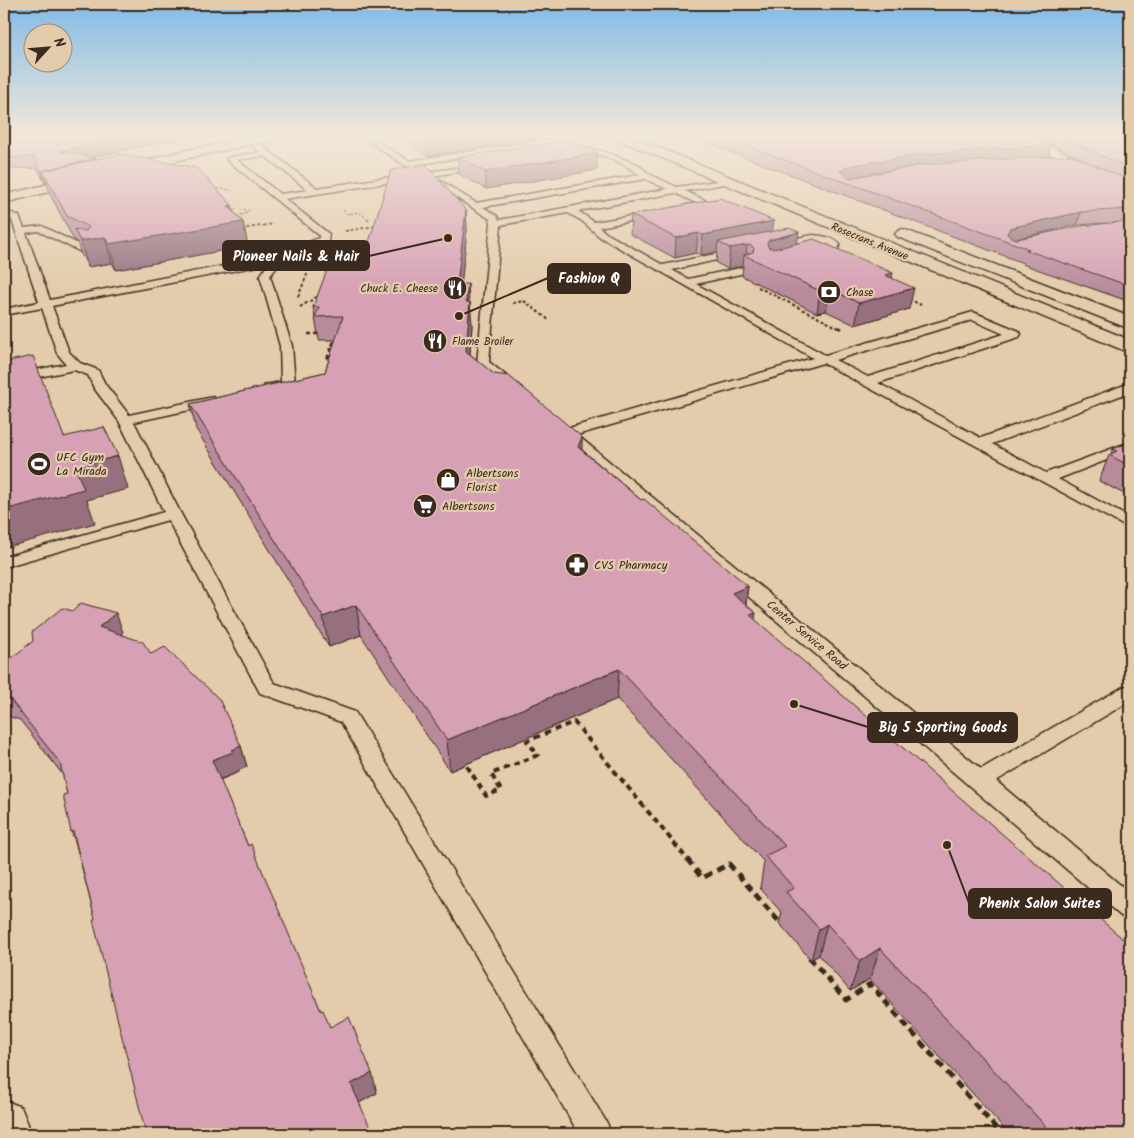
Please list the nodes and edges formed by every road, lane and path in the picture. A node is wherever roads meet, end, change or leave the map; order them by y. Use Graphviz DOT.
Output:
graph roads {
  1 [pos="54,186"];
  2 [pos="264,186"];
  3 [pos="308,186"];
  4 [pos="354,186"];
  5 [pos="444,186"];
  6 [pos="588,186"];
  7 [pos="668,186"];
  8 [pos="698,186"];
  9 [pos="738,186"];
  10 [pos="211,188"];
  11 [pos="676,190"];
  12 [pos="239,191"];
  13 [pos="560,191"];
  14 [pos="316,192"];
  15 [pos="278,197"];
  16 [pos="4,199"];
  17 [pos="475,206"];
  18 [pos="588,206"];
  19 [pos="227,209"];
  20 [pos="341,209"];
  21 [pos="570,210"];
  22 [pos="4,213"];
  23 [pos="232,217"];
  24 [pos="369,220"];
  25 [pos="272,221"];
  26 [pos="275,224"];
  27 [pos="496,224"];
  28 [pos="592,225"];
  29 [pos="278,226"];
  30 [pos="886,227"];
  31 [pos="379,228"];
  32 [pos="240,229"];
  33 [pos="21,231"];
  34 [pos="324,234"];
  35 [pos="768,246"];
  36 [pos="749,250"];
  37 [pos="89,252"];
  38 [pos="805,256"];
  39 [pos="277,259"];
  40 [pos="307,265"];
  41 [pos="661,269"];
  42 [pos="745,270"];
  43 [pos="686,283"];
  44 [pos="758,286"];
  45 [pos="323,294"];
  46 [pos="902,296"];
  47 [pos="788,302"];
  48 [pos="513,303"];
  49 [pos="783,303"];
  50 [pos="46,305"];
  51 [pos="917,309"];
  52 [pos="4,312"];
  53 [pos="549,320"];
  54 [pos="1130,323"];
  55 [pos="838,331"];
  56 [pos="304,334"];
  57 [pos="328,334"];
  58 [pos="337,334"];
  59 [pos="1130,347"];
  60 [pos="822,358"];
  61 [pos="75,366"];
  62 [pos="333,366"];
  63 [pos="4,380"];
  64 [pos="866,382"];
  65 [pos="1130,387"];
  66 [pos="259,391"];
  67 [pos="221,399"];
  68 [pos="528,400"];
  69 [pos="548,417"];
  70 [pos="126,420"];
  71 [pos="567,433"];
  72 [pos="981,443"];
  73 [pos="1130,446"];
  74 [pos="1046,478"];
  75 [pos="173,514"];
  76 [pos="1130,524"];
  77 [pos="4,562"];
  78 [pos="1130,692"];
  79 [pos="467,766"];
  80 [pos="980,780"];
  81 [pos="1130,908"];
  82 [pos="788,932"];
  83 [pos="807,955"];
  84 [pos="4,1124"];
  85 [pos="5,1134"];
  86 [pos="596,1134"];
  87 [pos="1001,1134"];
  1 -- 16 [label="main road"];
  2 -- 15 [label="lane"];
  3 -- 14 [label="lane"];
  4 -- 14 [label="lane"];
  5 -- 17 [label="lane"];
  6 -- 13 [label="lane"];
  7 -- 11 [label="lane"];
  8 -- 11 [label="lane"];
  9 -- 59 [label="main road, Rosecrans Avenue"];
  10 -- 12 [label="path"];
  11 -- 18 [label="lane"];
  11 -- 28 [label="lane"];
  13 -- 17 [label="lane"];
  13 -- 18 [label="lane"];
  14 -- 15 [label="lane"];
  15 -- 34 [label="lane"];
  17 -- 27 [label="lane"];
  18 -- 21 [label="lane"];
  19 -- 23 [label="path"];
  20 -- 24 [label="path"];
  21 -- 27 [label="lane"];
  21 -- 28 [label="lane"];
  22 -- 33 [label="lane"];
  25 -- 26 [label="path"];
  26 -- 29 [label="path"];
  26 -- 32 [label="path"];
  27 -- 68 [label="lane"];
  28 -- 41 [label="lane"];
  30 -- 54 [label="main road, Rosecrans Avenue"];
  31 -- 34 [label="path"];
  33 -- 37 [label="lane"];
  33 -- 50 [label="lane"];
  34 -- 39 [label="lane"];
  35 -- 38 [label="lane"];
  36 -- 41 [label="lane"];
  39 -- 50 [label="lane"];
  39 -- 66 [label="lane"];
  40 -- 45 [label="path"];
  41 -- 43 [label="lane"];
  42 -- 43 [label="lane"];
  43 -- 60 [label="lane"];
  44 -- 47 [label="path"];
  46 -- 51 [label="path"];
  47 -- 49 [label="path"];
  47 -- 55 [label="path"];
  48 -- 53 [label="path"];
  50 -- 52 [label="lane"];
  50 -- 61 [label="lane"];
  56 -- 57 [label="path"];
  58 -- 62 [label="path"];
  60 -- 64 [label="lane"];
  60 -- 64 [label="lane"];
  60 -- 71 [label="lane"];
  61 -- 63 [label="lane"];
  61 -- 70 [label="lane"];
  64 -- 72 [label="lane"];
  65 -- 72 [label="lane"];
  67 -- 70 [label="lane"];
  69 -- 71 [label="lane, Center Service Road"];
  70 -- 75 [label="lane"];
  71 -- 80 [label="lane, Center Service Road"];
  72 -- 74 [label="lane"];
  73 -- 74 [label="lane"];
  74 -- 76 [label="lane"];
  75 -- 77 [label="lane"];
  75 -- 86 [label="lane"];
  78 -- 80 [label="lane"];
  79 -- 82 [label="path"];
  80 -- 81 [label="lane, Center Service Road"];
  83 -- 87 [label="path"];
  84 -- 85 [label="main road"];
}
